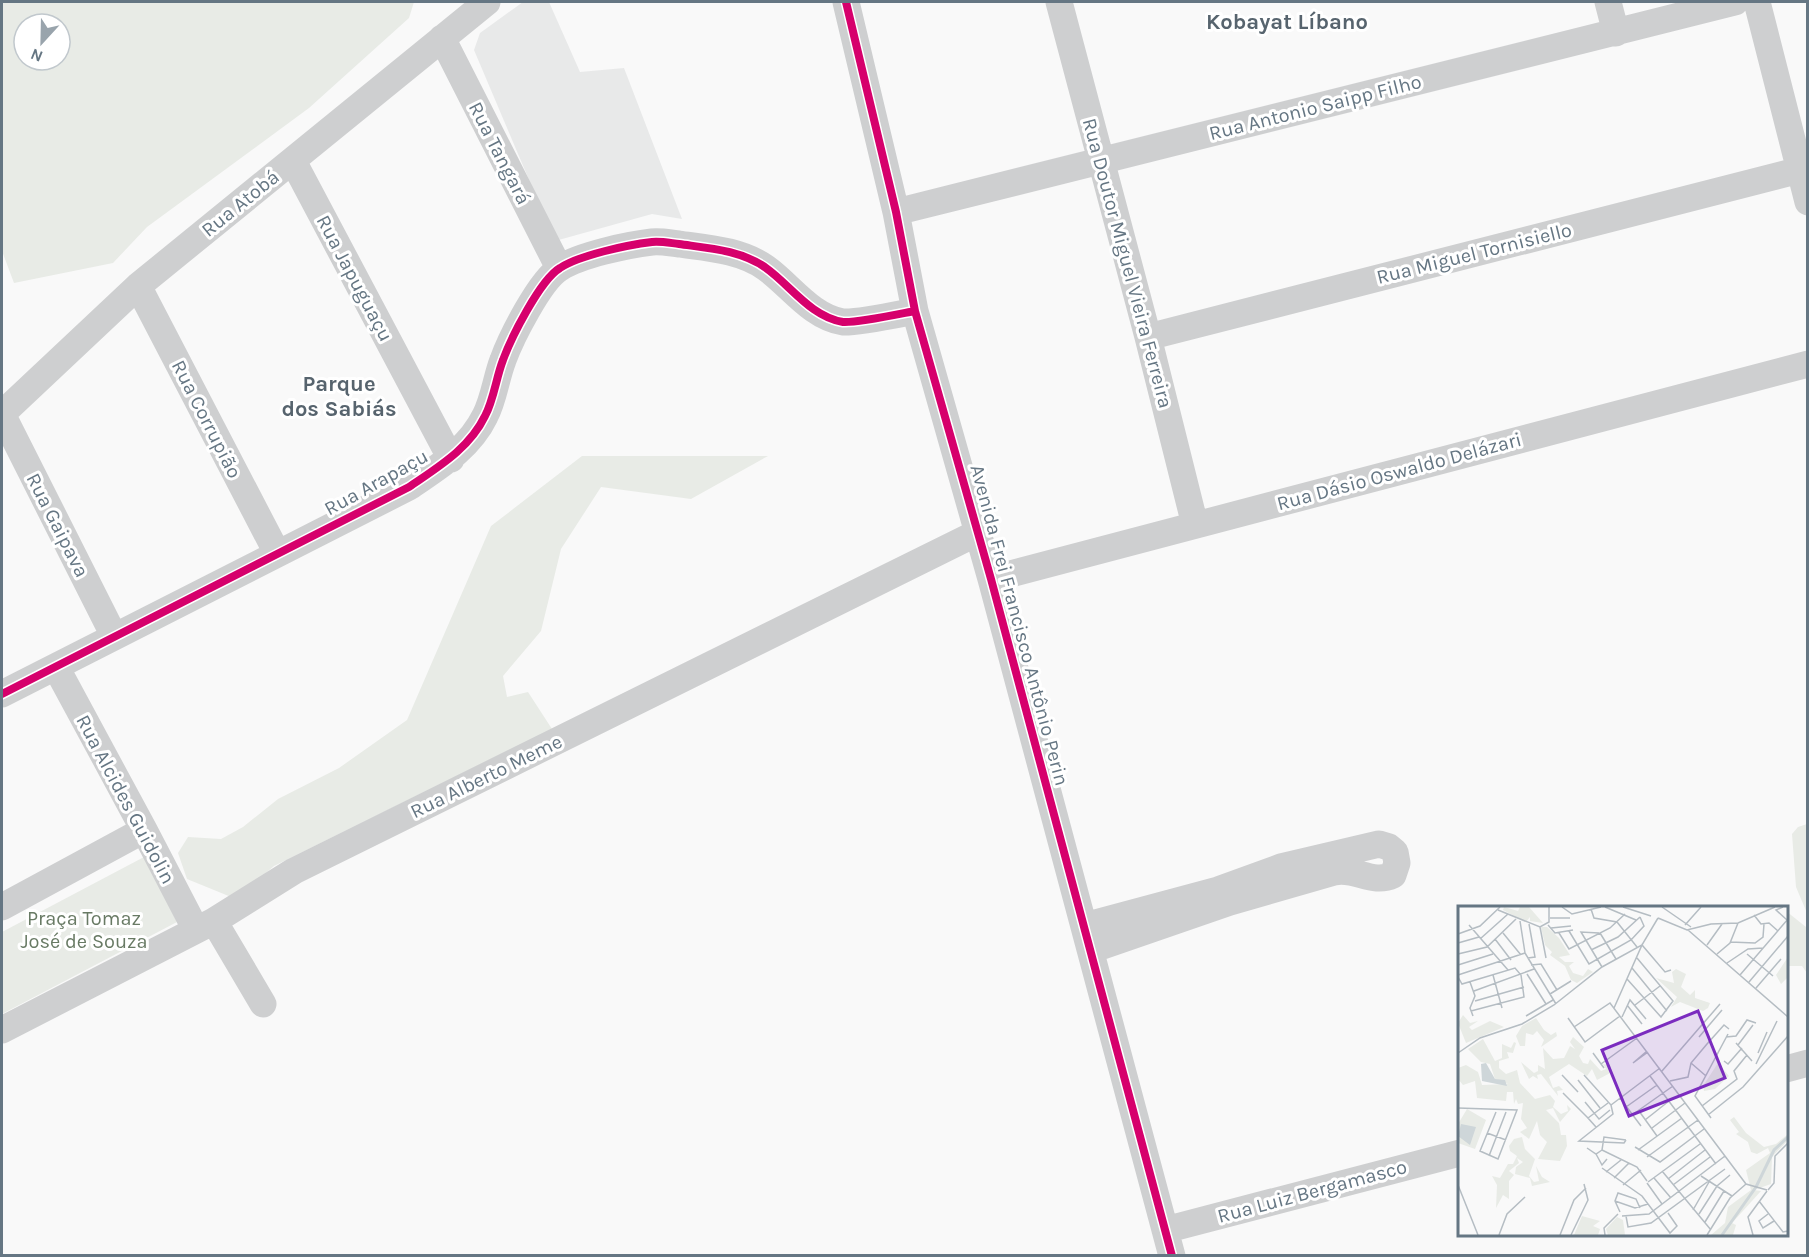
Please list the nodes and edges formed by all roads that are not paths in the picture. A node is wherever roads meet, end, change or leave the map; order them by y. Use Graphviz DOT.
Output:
graph roads {
  1 [pos="487,2"];
  2 [pos="846,2"];
  3 [pos="1059,2"];
  4 [pos="1608,2"];
  5 [pos="1735,2"];
  6 [pos="1757,2"];
  7 [pos="1616,33"];
  8 [pos="442,38"];
  9 [pos="293,160"];
  10 [pos="1101,160"];
  11 [pos="1800,170"];
  12 [pos="1808,202"];
  13 [pos="896,212"];
  14 [pos="559,268"];
  15 [pos="138,286"];
  16 [pos="915,311"];
  17 [pos="1148,337"];
  18 [pos="1808,364"];
  19 [pos="2,414"];
  20 [pos="451,459"];
  21 [pos="1194,525"];
  22 [pos="977,533"];
  23 [pos="277,553"];
  24 [pos="991,579"];
  25 [pos="114,636"];
  26 [pos="56,668"];
  27 [pos="2,694"];
  28 [pos="144,830"];
  29 [pos="2,907"];
  30 [pos="205,926"];
  31 [pos="1087,938"];
  32 [pos="263,1004"];
  33 [pos="2,1030"];
  34 [pos="1808,1063"];
  35 [pos="1788,1068"];
  36 [pos="1458,1154"];
  37 [pos="1165,1230"];
  38 [pos="1172,1256"];
  1 -- 8 [label="street, Rua Atobá"];
  2 -- 13 [label="street, Avenida Frei Francisco Antônio Perin"];
  3 -- 10 [label="street, Rua Doutor Miguel Vieira Ferreira"];
  4 -- 7 [label="street"];
  5 -- 7 [label="street, Rua Antonio Saipp Filho"];
  6 -- 11 [label="street"];
  7 -- 10 [label="street, Rua Antonio Saipp Filho"];
  8 -- 9 [label="street, Rua Atobá"];
  8 -- 14 [label="street, Rua Tangará"];
  9 -- 15 [label="street, Rua Atobá"];
  9 -- 20 [label="street, Rua Japuguaçu"];
  10 -- 13 [label="street, Rua Antonio Saipp Filho"];
  10 -- 17 [label="street, Rua Doutor Miguel Vieira Ferreira"];
  11 -- 12 [label="street"];
  11 -- 17 [label="street, Rua Miguel Tornisiello"];
  13 -- 16 [label="street, Avenida Frei Francisco Antônio Perin"];
  14 -- 16 [label="street, Rua Arapaçu"];
  14 -- 20 [label="street, Rua Arapaçu"];
  15 -- 19 [label="street, Rua Atobá"];
  15 -- 23 [label="street, Rua Corrupião"];
  16 -- 22 [label="street, Avenida Frei Francisco Antônio Perin"];
  17 -- 21 [label="street, Rua Doutor Miguel Vieira Ferreira"];
  18 -- 21 [label="street, Rua Dásio Oswaldo Delázari"];
  19 -- 25 [label="street, Rua Gaipava"];
  20 -- 23 [label="street, Rua Arapaçu"];
  21 -- 24 [label="street, Rua Dásio Oswaldo Delázari"];
  22 -- 24 [label="street, Avenida Frei Francisco Antônio Perin"];
  22 -- 30 [label="street, Rua Alberto Meme"];
  23 -- 25 [label="street, Rua Arapaçu"];
  24 -- 31 [label="street, Avenida Frei Francisco Antônio Perin"];
  25 -- 26 [label="street, Rua Arapaçu"];
  26 -- 27 [label="street, Rua Arapaçu"];
  26 -- 28 [label="street, Rua Alcides Guidolin"];
  28 -- 29 [label="street"];
  28 -- 30 [label="street, Rua Alcides Guidolin"];
  30 -- 32 [label="street, Rua Alcides Guidolin"];
  30 -- 33 [label="street, Rua Alberto Meme"];
  31 -- 31 [label="street"];
  31 -- 37 [label="street, Avenida Frei Francisco Antônio Perin"];
  34 -- 35 [label="street"];
  36 -- 37 [label="street, Rua Luiz Bergamasco"];
  37 -- 38 [label="street, Avenida Frei Francisco Antônio Perin"];
}
